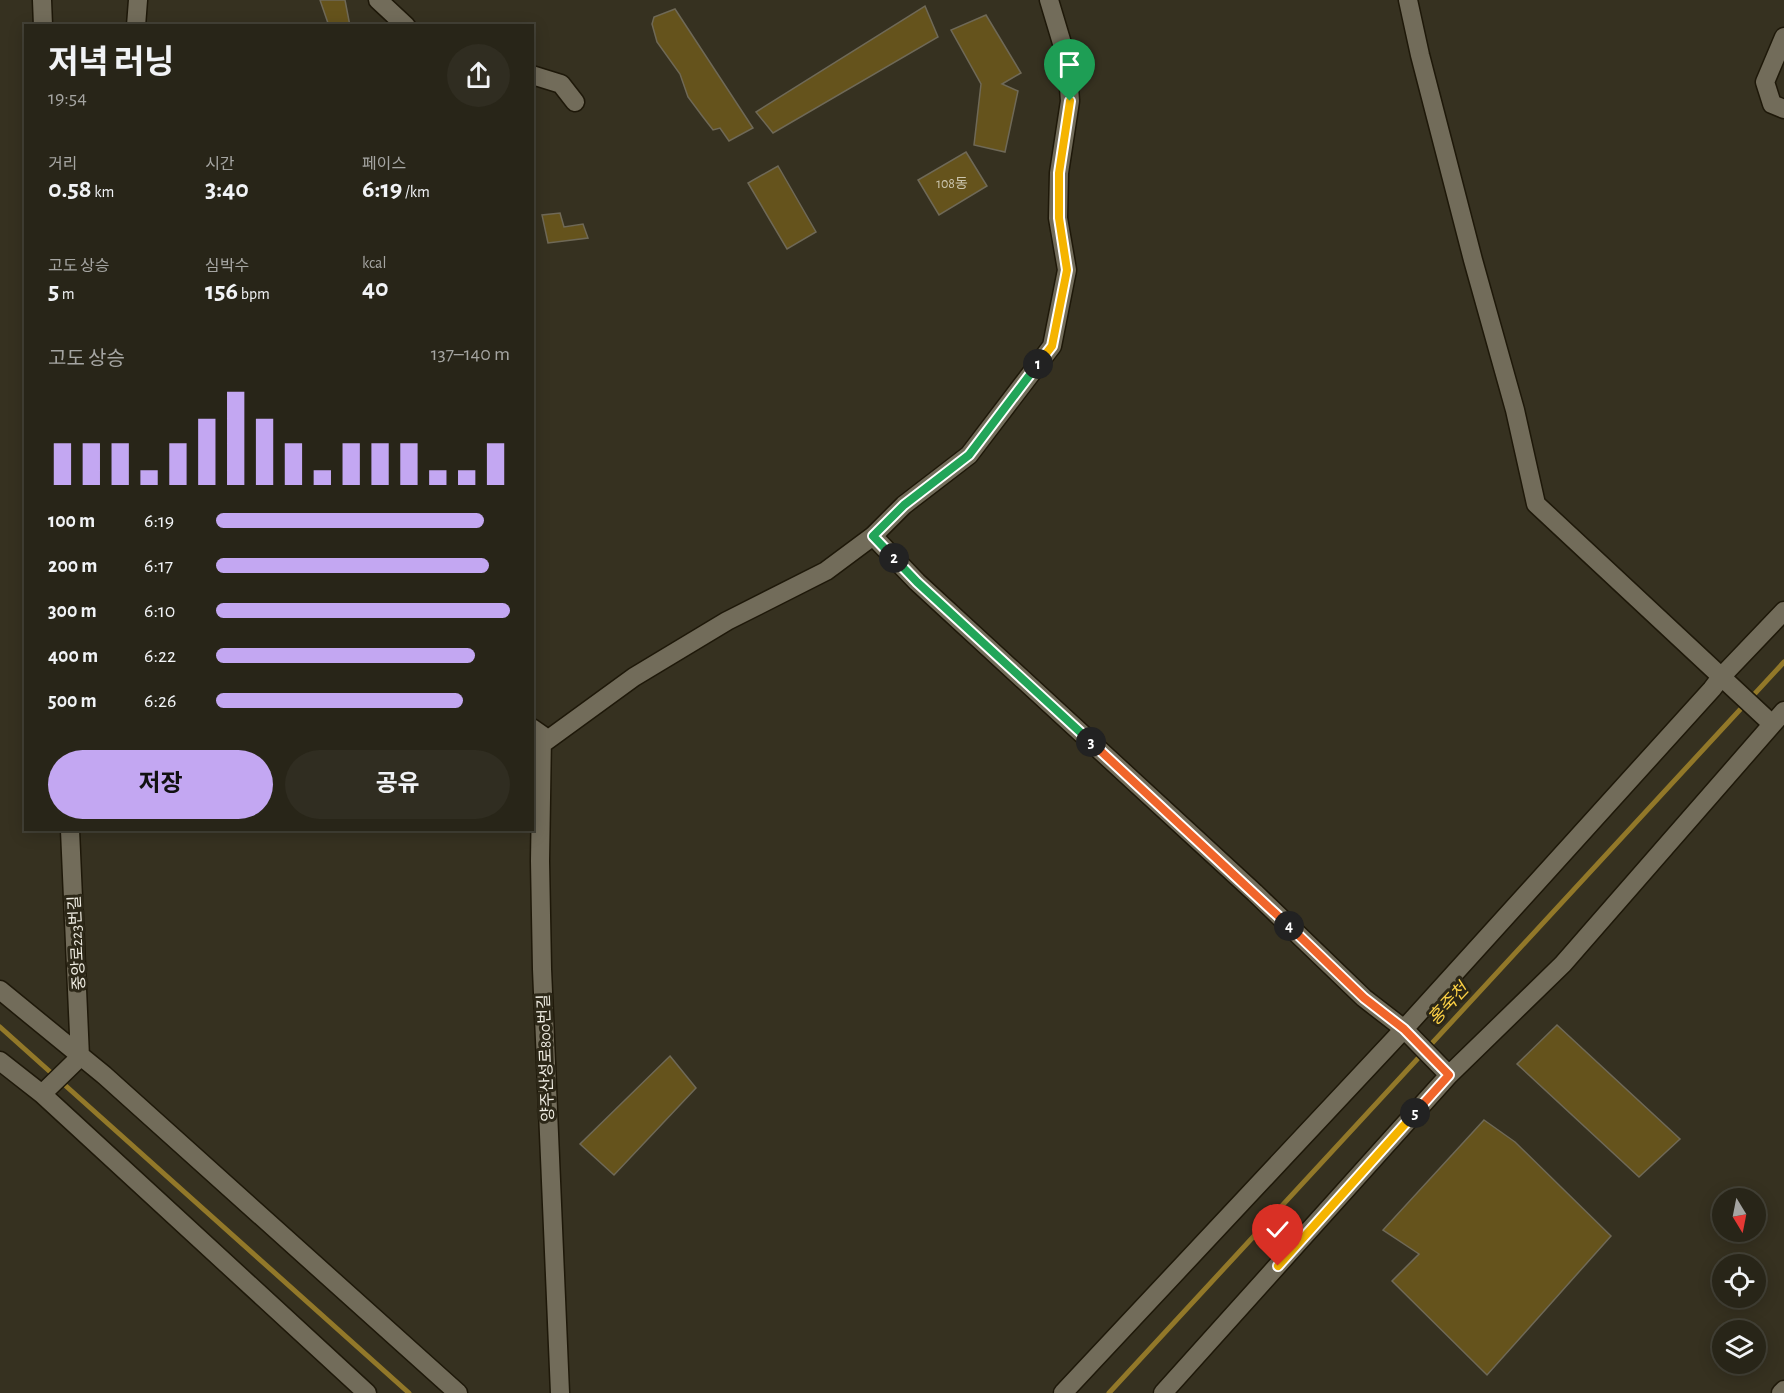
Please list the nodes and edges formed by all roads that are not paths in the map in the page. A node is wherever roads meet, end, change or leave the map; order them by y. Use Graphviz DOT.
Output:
graph roads {
  1 [pos="42,0"];
  2 [pos="138,0"];
  3 [pos="378,0"];
  4 [pos="1049,0"];
  5 [pos="1408,0"];
  6 [pos="43,24"];
  7 [pos="136,24"];
  8 [pos="404,24"];
  9 [pos="1784,37"];
  10 [pos="534,76"];
  11 [pos="575,102"];
  12 [pos="1784,109"];
  13 [pos="873,536"];
  14 [pos="1784,611"];
  15 [pos="1720,677"];
  16 [pos="1778,718"];
  17 [pos="534,729"];
  18 [pos="542,744"];
  19 [pos="70,831"];
  20 [pos="0,990"];
  21 [pos="1404,1029"];
  22 [pos="80,1057"];
  23 [pos="0,1061"];
  24 [pos="1449,1075"];
  25 [pos="42,1094"];
  26 [pos="367,1393"];
  27 [pos="458,1393"];
  28 [pos="560,1393"];
  29 [pos="1063,1393"];
  30 [pos="1163,1393"];
  1 -- 6 [label="street"];
  2 -- 7 [label="street"];
  3 -- 8 [label="street"];
  4 -- 13 [label="street"];
  5 -- 15 [label="street"];
  9 -- 12 [label="street"];
  10 -- 11 [label="street"];
  13 -- 18 [label="street"];
  13 -- 21 [label="street"];
  14 -- 15 [label="street"];
  15 -- 16 [label="street"];
  15 -- 21 [label="street"];
  16 -- 24 [label="street"];
  17 -- 18 [label="street"];
  18 -- 28 [label="street, 양주산성로800번길"];
  19 -- 22 [label="street, 중앙로223번길"];
  20 -- 22 [label="street"];
  21 -- 24 [label="street"];
  21 -- 29 [label="street"];
  22 -- 25 [label="street"];
  22 -- 27 [label="street"];
  23 -- 25 [label="street"];
  24 -- 30 [label="street"];
  25 -- 26 [label="street"];
}
